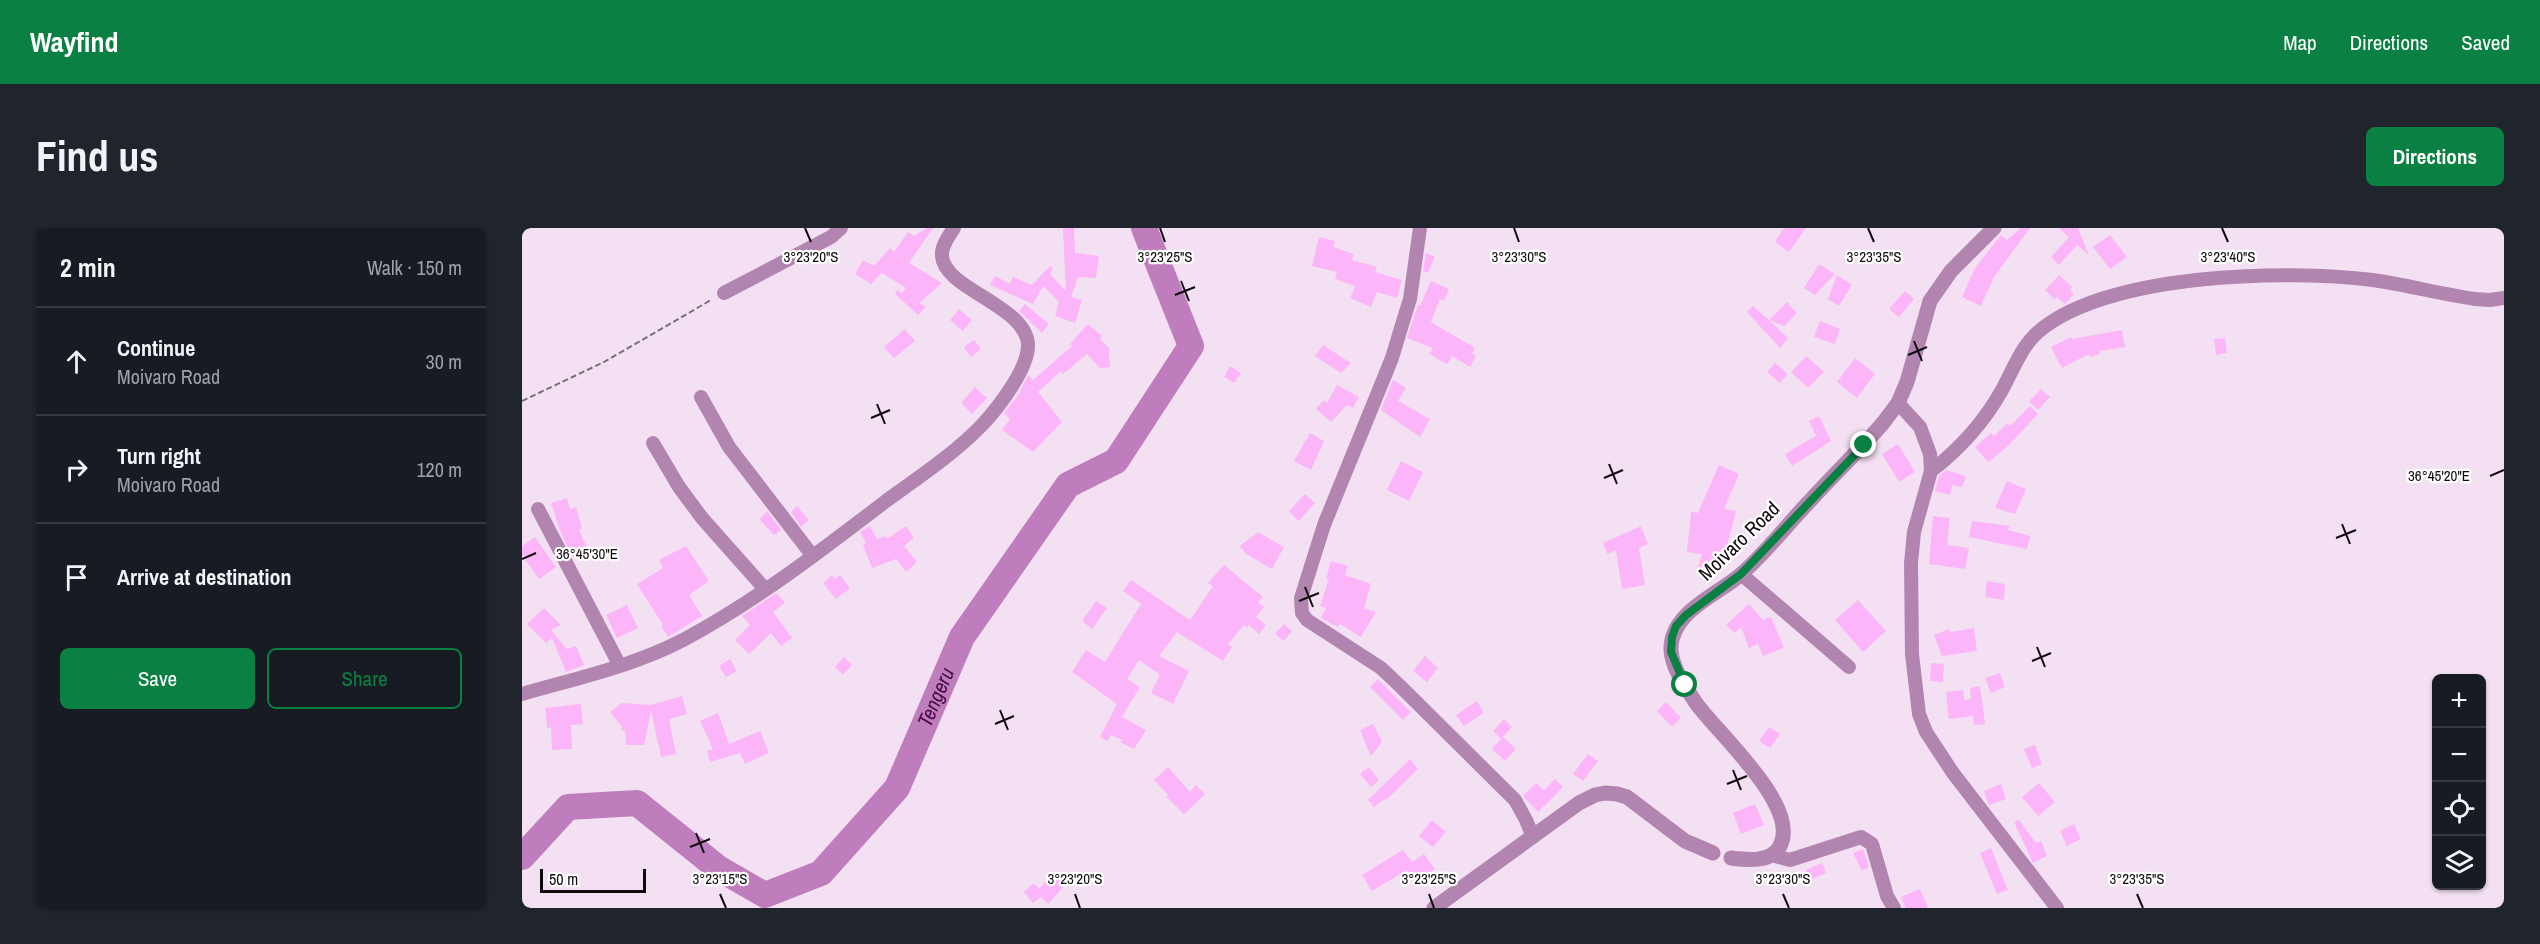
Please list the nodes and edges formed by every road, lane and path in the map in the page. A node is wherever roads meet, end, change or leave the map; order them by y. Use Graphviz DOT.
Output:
graph roads {
  1 [pos="841,228"];
  2 [pos="954,228"];
  3 [pos="1420,228"];
  4 [pos="1994,228"];
  5 [pos="724,293"];
  6 [pos="2504,298"];
  7 [pos="701,398"];
  8 [pos="522,401"];
  9 [pos="1898,403"];
  10 [pos="653,443"];
  11 [pos="1931,471"];
  12 [pos="538,509"];
  13 [pos="812,555"];
  14 [pos="1741,574"];
  15 [pos="765,589"];
  16 [pos="620,666"];
  17 [pos="1849,667"];
  18 [pos="522,694"];
  19 [pos="1533,837"];
  20 [pos="1713,853"];
  21 [pos="1771,855"];
  22 [pos="1731,858"];
  23 [pos="1434,908"];
  24 [pos="1894,908"];
  25 [pos="2057,908"];
  1 -- 5 [label="street"];
  2 -- 13 [label="street"];
  3 -- 19 [label="street"];
  4 -- 9 [label="street, Moivaro Road"];
  5 -- 8 [label="path"];
  6 -- 11 [label="street"];
  7 -- 13 [label="street"];
  9 -- 11 [label="street"];
  9 -- 14 [label="street, Moivaro Road"];
  10 -- 15 [label="street"];
  11 -- 25 [label="street"];
  12 -- 16 [label="street"];
  13 -- 15 [label="street"];
  14 -- 17 [label="street"];
  14 -- 21 [label="street, Moivaro Road"];
  15 -- 16 [label="street"];
  16 -- 18 [label="street"];
  19 -- 20 [label="street"];
  19 -- 23 [label="street"];
  20 -- 22 [label="street"];
  21 -- 22 [label="street"];
  21 -- 24 [label="street"];
}
